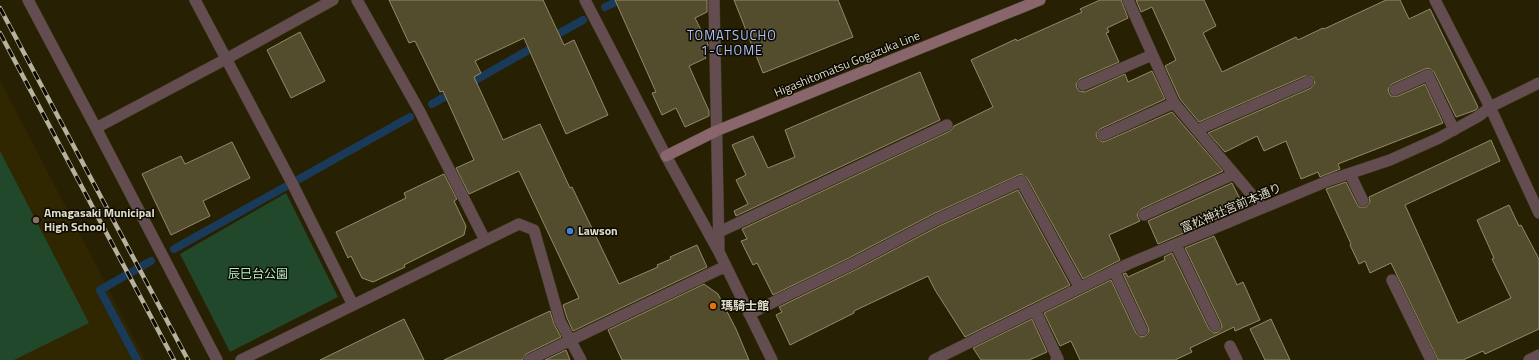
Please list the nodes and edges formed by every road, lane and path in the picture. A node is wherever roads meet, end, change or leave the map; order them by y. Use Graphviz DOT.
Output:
graph roads {
  1 [pos="28,0"];
  2 [pos="195,0"];
  3 [pos="333,0"];
  4 [pos="357,0"];
  5 [pos="585,0"];
  6 [pos="714,0"];
  7 [pos="1040,0"];
  8 [pos="1128,0"];
  9 [pos="1435,0"];
  10 [pos="1152,56"];
  11 [pos="226,59"];
  12 [pos="1308,82"];
  13 [pos="1539,83"];
  14 [pos="1083,86"];
  15 [pos="1395,90"];
  16 [pos="1174,103"];
  17 [pos="1490,108"];
  18 [pos="947,125"];
  19 [pos="96,128"];
  20 [pos="1197,130"];
  21 [pos="1454,130"];
  22 [pos="716,131"];
  23 [pos="1103,135"];
  24 [pos="666,156"];
  25 [pos="1234,174"];
  26 [pos="1350,174"];
  27 [pos="1363,201"];
  28 [pos="1263,208"];
  29 [pos="1539,213"];
  30 [pos="1144,215"];
  31 [pos="719,232"];
  32 [pos="484,240"];
  33 [pos="1176,245"];
  34 [pos="719,252"];
  35 [pos="726,266"];
  36 [pos="1114,271"];
  37 [pos="1392,280"];
  38 [pos="1080,288"];
  39 [pos="353,305"];
  40 [pos="1035,310"];
  41 [pos="749,314"];
  42 [pos="1215,326"];
  43 [pos="1142,330"];
  44 [pos="570,340"];
  45 [pos="1230,346"];
  46 [pos="1539,355"];
  47 [pos="217,360"];
  48 [pos="241,360"];
  49 [pos="530,360"];
  50 [pos="581,360"];
  51 [pos="772,360"];
  52 [pos="934,360"];
  53 [pos="1056,360"];
  54 [pos="1237,360"];
  55 [pos="1431,360"];
  56 [pos="1529,360"];
  1 -- 19 [label="street"];
  2 -- 11 [label="street"];
  3 -- 11 [label="street"];
  4 -- 32 [label="street"];
  5 -- 24 [label="street"];
  6 -- 22 [label="street"];
  7 -- 22 [label="main road, Higashitomatsu Gogazuka Line"];
  8 -- 10 [label="street"];
  9 -- 17 [label="street"];
  10 -- 14 [label="street"];
  10 -- 16 [label="street"];
  11 -- 19 [label="street"];
  11 -- 39 [label="street"];
  12 -- 20 [label="street"];
  13 -- 17 [label="street, 富松神社宮前本通り"];
  15 -- 21 [label="street"];
  16 -- 20 [label="street"];
  16 -- 23 [label="street"];
  17 -- 21 [label="street, 富松神社宮前本通り"];
  17 -- 29 [label="street"];
  18 -- 31 [label="street"];
  19 -- 47 [label="street"];
  20 -- 25 [label="street"];
  21 -- 26 [label="street, 富松神社宮前本通り"];
  22 -- 24 [label="main road, Higashitomatsu Gogazuka Line"];
  22 -- 31 [label="street"];
  24 -- 34 [label="street"];
  25 -- 28 [label="street"];
  25 -- 30 [label="street"];
  26 -- 27 [label="street"];
  26 -- 28 [label="street, 富松神社宮前本通り"];
  28 -- 33 [label="street, 富松神社宮前本通り"];
  31 -- 34 [label="street"];
  32 -- 39 [label="street"];
  32 -- 44 [label="street"];
  33 -- 36 [label="street, 富松神社宮前本通り"];
  33 -- 42 [label="street"];
  34 -- 35 [label="street"];
  35 -- 41 [label="street"];
  35 -- 44 [label="street"];
  36 -- 38 [label="street, 富松神社宮前本通り"];
  36 -- 43 [label="street"];
  37 -- 55 [label="street"];
  38 -- 40 [label="street, 富松神社宮前本通り"];
  38 -- 41 [label="street"];
  39 -- 48 [label="street"];
  40 -- 52 [label="street, 富松神社宮前本通り"];
  40 -- 53 [label="street"];
  41 -- 51 [label="street"];
  44 -- 49 [label="street"];
  44 -- 50 [label="street"];
  45 -- 54 [label="street"];
  46 -- 56 [label="street"];
}
